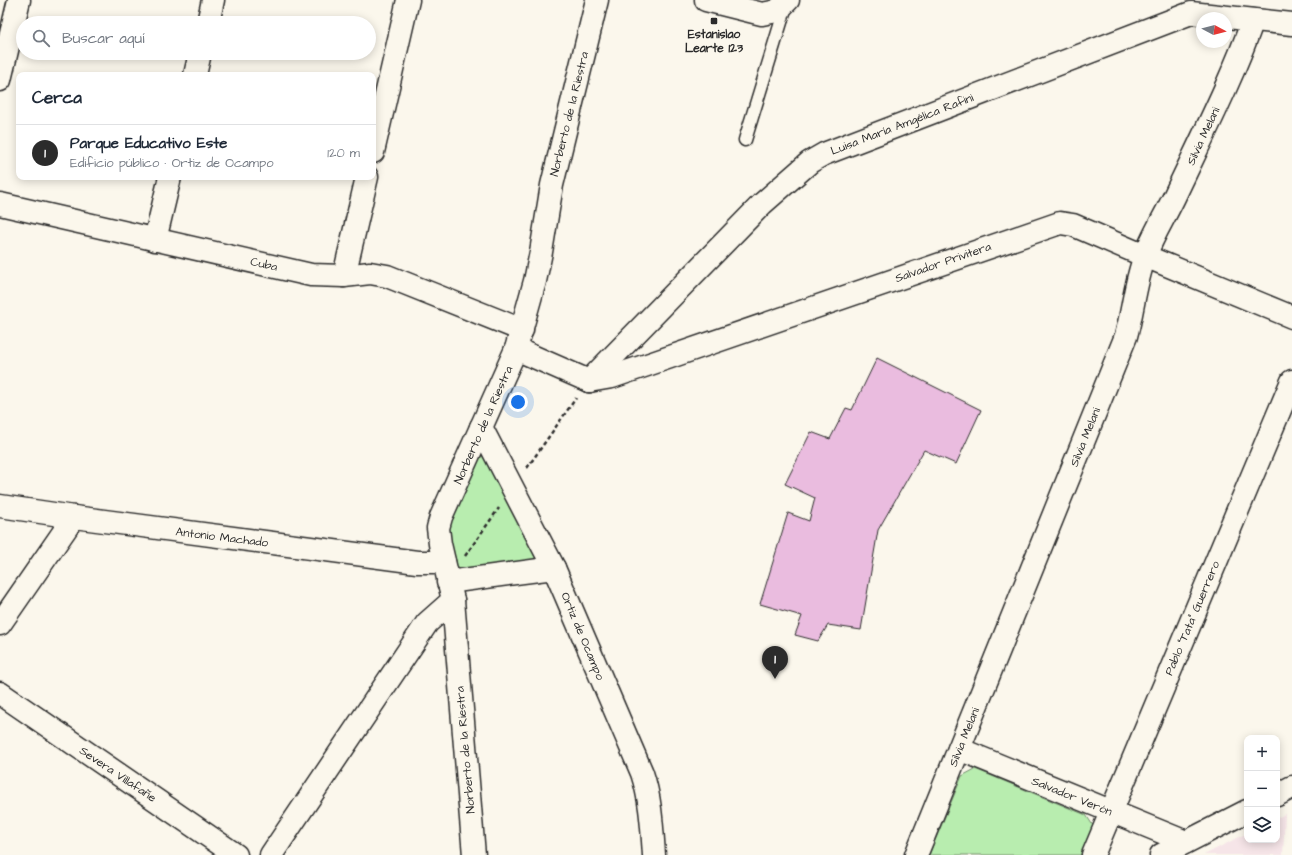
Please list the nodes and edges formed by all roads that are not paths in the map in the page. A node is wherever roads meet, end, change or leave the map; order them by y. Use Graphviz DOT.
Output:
graph roads {
  1 [pos="19,0"];
  2 [pos="213,0"];
  3 [pos="408,0"];
  4 [pos="597,0"];
  5 [pos="706,0"];
  6 [pos="784,4"];
  7 [pos="1194,6"];
  8 [pos="210,16"];
  9 [pos="1253,20"];
  10 [pos="1292,24"];
  11 [pos="198,60"];
  12 [pos="196,72"];
  13 [pos="0,80"];
  14 [pos="376,139"];
  15 [pos="744,140"];
  16 [pos="169,180"];
  17 [pos="366,180"];
  18 [pos="0,204"];
  19 [pos="155,240"];
  20 [pos="1145,256"];
  21 [pos="344,276"];
  22 [pos="1292,317"];
  23 [pos="519,340"];
  24 [pos="588,381"];
  25 [pos="1292,381"];
  26 [pos="482,427"];
  27 [pos="0,506"];
  28 [pos="74,517"];
  29 [pos="554,568"];
  30 [pos="448,581"];
  31 [pos="0,624"];
  32 [pos="0,693"];
  33 [pos="959,749"];
  34 [pos="1292,787"];
  35 [pos="1280,793"];
  36 [pos="1111,812"];
  37 [pos="1244,813"];
  38 [pos="1186,842"];
  39 [pos="236,855"];
  40 [pos="271,855"];
  41 [pos="474,855"];
  42 [pos="654,855"];
  43 [pos="916,855"];
  44 [pos="1093,855"];
  45 [pos="1161,855"];
  1 -- 13 [label="street"];
  2 -- 8 [label="street"];
  3 -- 14 [label="street"];
  4 -- 23 [label="street, Norberto de la Riestra"];
  5 -- 6 [label="street"];
  6 -- 15 [label="lane"];
  7 -- 9 [label="street, Luisa María Amgélica Rafini"];
  7 -- 24 [label="street, Luisa María Amgélica Rafini"];
  9 -- 10 [label="street, Luisa María Amgélica Rafini"];
  9 -- 20 [label="street, Silvia Melani"];
  11 -- 12 [label="street"];
  16 -- 19 [label="street"];
  17 -- 21 [label="street"];
  18 -- 19 [label="street, Cuba"];
  19 -- 21 [label="street, Cuba"];
  20 -- 22 [label="street, Salvador Privitera"];
  20 -- 24 [label="street, Salvador Privitera"];
  20 -- 33 [label="street, Silvia Melani"];
  21 -- 23 [label="street, Cuba"];
  23 -- 24 [label="street, Cuba"];
  23 -- 26 [label="street, Norberto de la Riestra"];
  25 -- 36 [label="street, Pablo \"Tata\" Guerrero"];
  26 -- 29 [label="street, Ortiz de Ocampo"];
  26 -- 30 [label="street, Norberto de la Riestra"];
  27 -- 28 [label="street, Antonio Machado"];
  28 -- 30 [label="street, Antonio Machado"];
  28 -- 31 [label="street"];
  29 -- 30 [label="street, Antonio Machado"];
  29 -- 42 [label="street, Ortiz de Ocampo"];
  30 -- 40 [label="street"];
  30 -- 41 [label="street, Norberto de la Riestra"];
  32 -- 39 [label="street, Severa Villafañe"];
  33 -- 36 [label="street, Salvador Verón"];
  33 -- 43 [label="street, Silvia Melani"];
  34 -- 35 [label="street"];
  36 -- 38 [label="street, Salvador Verón"];
  36 -- 44 [label="street, Pablo \"Tata\" Guerrero"];
  37 -- 38 [label="street"];
  38 -- 45 [label="street"];
}
